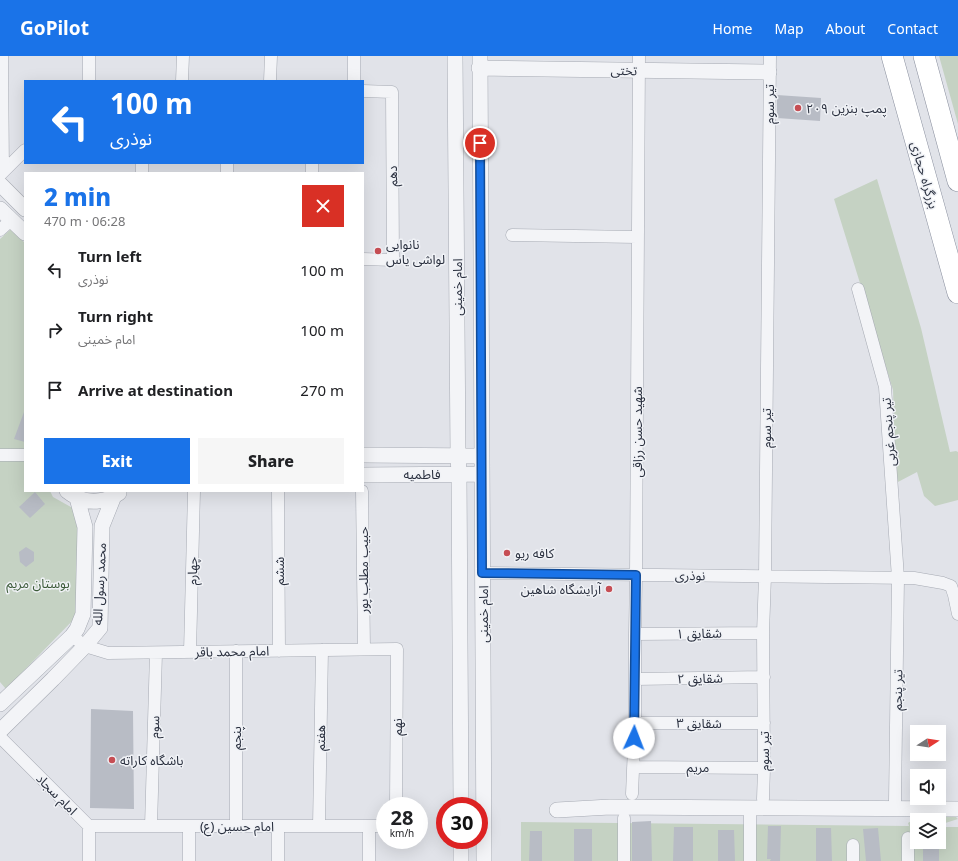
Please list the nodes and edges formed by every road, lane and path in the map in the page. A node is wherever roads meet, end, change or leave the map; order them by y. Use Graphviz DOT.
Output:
graph roads {
  1 [pos="2,56"];
  2 [pos="89,56"];
  3 [pos="183,56"];
  4 [pos="271,56"];
  5 [pos="354,56"];
  6 [pos="455,56"];
  7 [pos="770,56"];
  8 [pos="892,56"];
  9 [pos="924,56"];
  10 [pos="480,62"];
  11 [pos="639,63"];
  12 [pos="769,72"];
  13 [pos="89,80"];
  14 [pos="182,80"];
  15 [pos="270,80"];
  16 [pos="354,80"];
  17 [pos="364,91"];
  18 [pos="24,151"];
  19 [pos="1,177"];
  20 [pos="958,181"];
  21 [pos="24,208"];
  22 [pos="0,209"];
  23 [pos="5,225"];
  24 [pos="24,234"];
  25 [pos="512,235"];
  26 [pos="637,237"];
  27 [pos="364,259"];
  28 [pos="858,289"];
  29 [pos="958,293"];
  30 [pos="364,455"];
  31 [pos="0,456"];
  32 [pos="24,456"];
  33 [pos="458,456"];
  34 [pos="482,456"];
  35 [pos="459,474"];
  36 [pos="482,474"];
  37 [pos="364,475"];
  38 [pos="194,492"];
  39 [pos="278,492"];
  40 [pos="362,492"];
  41 [pos="72,494"];
  42 [pos="118,494"];
  43 [pos="482,573"];
  44 [pos="636,575"];
  45 [pos="765,576"];
  46 [pos="898,578"];
  47 [pos="958,614"];
  48 [pos="763,633"];
  49 [pos="635,634"];
  50 [pos="72,636"];
  51 [pos="85,646"];
  52 [pos="364,649"];
  53 [pos="397,649"];
  54 [pos="279,650"];
  55 [pos="322,650"];
  56 [pos="236,651"];
  57 [pos="190,652"];
  58 [pos="156,653"];
  59 [pos="764,677"];
  60 [pos="635,679"];
  61 [pos="2,696"];
  62 [pos="635,723"];
  63 [pos="764,723"];
  64 [pos="0,731"];
  65 [pos="0,737"];
  66 [pos="633,767"];
  67 [pos="764,768"];
  68 [pos="632,794"];
  69 [pos="396,797"];
  70 [pos="461,797"];
  71 [pos="763,799"];
  72 [pos="895,801"];
  73 [pos="750,808"];
  74 [pos="958,809"];
  75 [pos="557,810"];
  76 [pos="624,818"];
  77 [pos="88,826"];
  78 [pos="151,826"];
  79 [pos="189,826"];
  80 [pos="236,826"];
  81 [pos="278,826"];
  82 [pos="319,826"];
  83 [pos="369,826"];
  84 [pos="376,826"];
  85 [pos="908,838"];
  86 [pos="853,845"];
  87 [pos="461,849"];
  88 [pos="89,861"];
  89 [pos="189,861"];
  90 [pos="278,861"];
  91 [pos="369,861"];
  92 [pos="461,861"];
  93 [pos="484,861"];
  94 [pos="624,861"];
  95 [pos="750,861"];
  96 [pos="853,861"];
  97 [pos="908,861"];
  1 -- 19 [label="street"];
  2 -- 13 [label="street"];
  3 -- 14 [label="street"];
  4 -- 15 [label="street"];
  5 -- 16 [label="street"];
  6 -- 33 [label="street, امام خمینی"];
  7 -- 12 [label="street, تیر سوم"];
  8 -- 29 [label="highway, بزرگراه حجازی"];
  9 -- 20 [label="highway"];
  10 -- 11 [label="street, تختی"];
  10 -- 34 [label="street, امام خمینی"];
  11 -- 12 [label="street, تختی"];
  11 -- 26 [label="street, شهید حسن رزاقی"];
  12 -- 45 [label="street, تیر سوم"];
  17 -- 27 [label="street, دهم"];
  18 -- 19 [label="street"];
  19 -- 21 [label="street"];
  22 -- 23 [label="street"];
  23 -- 24 [label="street"];
  25 -- 26 [label="street"];
  26 -- 44 [label="street, شهید حسن رزاقی"];
  28 -- 46 [label="street, تیر پنجم غربی"];
  30 -- 33 [label="street, فاطمیه"];
  31 -- 32 [label="street"];
  33 -- 34 [label="street, فاطمیه"];
  33 -- 35 [label="street, امام خمینی"];
  34 -- 36 [label="street, امام خمینی"];
  35 -- 36 [label="street, فاطمیه"];
  35 -- 37 [label="street, فاطمیه"];
  35 -- 70 [label="street, امام خمینی"];
  36 -- 43 [label="street, امام خمینی"];
  38 -- 57 [label="street, چهارم"];
  39 -- 54 [label="street, ششم"];
  40 -- 52 [label="street, حبیب مطلب پور"];
  41 -- 42 [label="street, محمد رسول الله"];
  41 -- 50 [label="street, محمد رسول الله"];
  42 -- 51 [label="street, محمد رسول الله"];
  43 -- 44 [label="street, نوذری"];
  43 -- 93 [label="street, امام خمینی"];
  44 -- 45 [label="street, نوذری"];
  44 -- 49 [label="street, شهید حسن رزاقی"];
  45 -- 46 [label="street, نوذری"];
  45 -- 48 [label="street, تیر سوم"];
  46 -- 47 [label="street, نوذری"];
  46 -- 72 [label="street, تیر پنجم"];
  48 -- 49 [label="street, شقایق ۱"];
  48 -- 59 [label="street, تیر سوم"];
  49 -- 60 [label="street, شهید حسن رزاقی"];
  50 -- 51 [label="street, امام محمد باقر"];
  50 -- 61 [label="street, محمد رسول الله"];
  51 -- 58 [label="street, امام محمد باقر"];
  51 -- 64 [label="street, محمد رسول الله"];
  52 -- 53 [label="street, امام محمد باقر"];
  52 -- 55 [label="street, امام محمد باقر"];
  53 -- 69 [label="street, نهم"];
  54 -- 55 [label="street, امام محمد باقر"];
  54 -- 56 [label="street, امام محمد باقر"];
  55 -- 82 [label="street, هفتم"];
  56 -- 57 [label="street, امام محمد باقر"];
  56 -- 80 [label="street, پنجم"];
  57 -- 58 [label="street, امام محمد باقر"];
  58 -- 78 [label="street, سوم"];
  59 -- 60 [label="street, شقایق ۲"];
  59 -- 63 [label="street, تیر سوم"];
  60 -- 62 [label="street, شهید حسن رزاقی"];
  62 -- 63 [label="street, شقایق ۳"];
  62 -- 66 [label="street, شهید حسن رزاقی"];
  63 -- 67 [label="street, تیر سوم"];
  65 -- 77 [label="street, امام سجاد"];
  66 -- 67 [label="street, مریم"];
  66 -- 68 [label="street, شهید حسن رزاقی"];
  67 -- 71 [label="street, تیر سوم"];
  73 -- 74 [label="street"];
  73 -- 75 [label="street"];
  73 -- 95 [label="street"];
  76 -- 94 [label="street"];
  77 -- 78 [label="street, امام حسین (ع)"];
  77 -- 88 [label="street, امام سجاد"];
  78 -- 79 [label="street, امام حسین (ع)"];
  79 -- 80 [label="street, امام حسین (ع)"];
  79 -- 89 [label="street"];
  80 -- 81 [label="street, امام حسین (ع)"];
  81 -- 82 [label="street, امام حسین (ع)"];
  81 -- 90 [label="street"];
  82 -- 83 [label="street, امام حسین (ع)"];
  83 -- 84 [label="street, امام حسین (ع)"];
  83 -- 91 [label="street"];
  85 -- 97 [label="street"];
  86 -- 96 [label="street"];
  87 -- 92 [label="street"];
}
